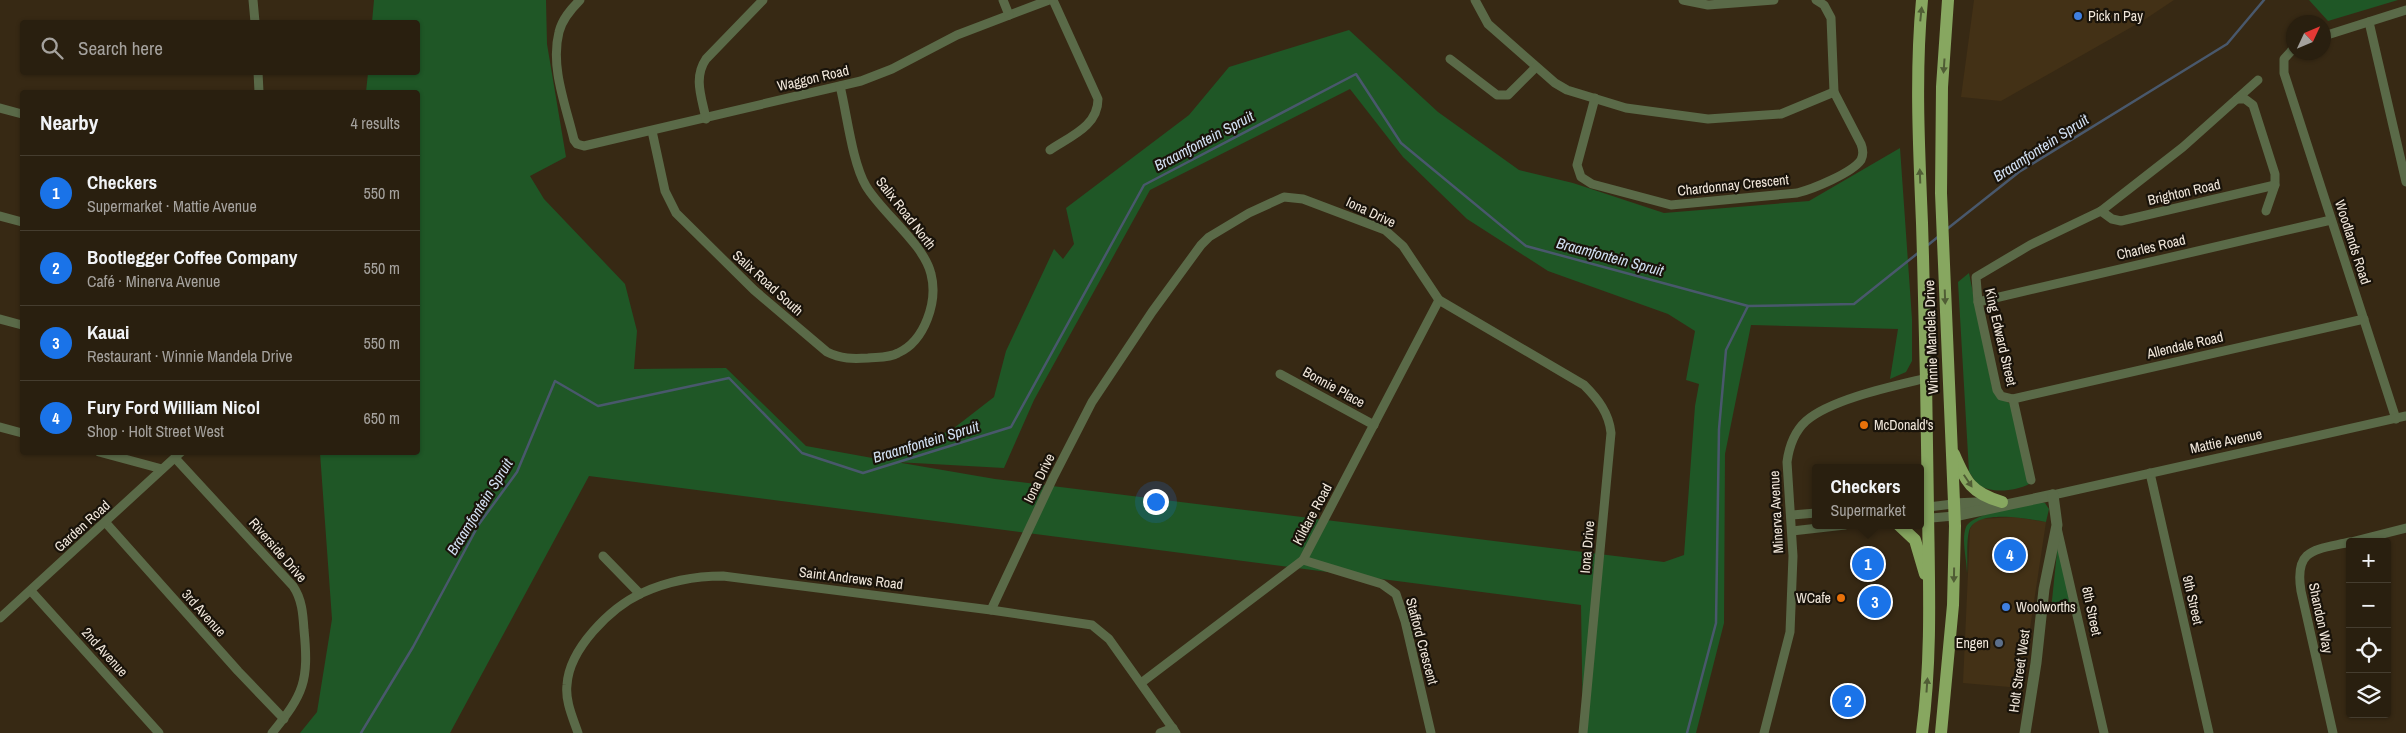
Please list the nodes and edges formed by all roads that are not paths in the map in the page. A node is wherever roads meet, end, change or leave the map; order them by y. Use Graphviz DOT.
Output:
graph roads {
  1 [pos="253,0"];
  2 [pos="580,0"];
  3 [pos="764,0"];
  4 [pos="1003,0"];
  5 [pos="1051,0"];
  6 [pos="1475,0"];
  7 [pos="1686,0"];
  8 [pos="1774,0"];
  9 [pos="1922,0"];
  10 [pos="1948,0"];
  11 [pos="1822,2"];
  12 [pos="2406,10"];
  13 [pos="1009,15"];
  14 [pos="254,20"];
  15 [pos="2369,22"];
  16 [pos="2331,34"];
  17 [pos="2286,58"];
  18 [pos="1450,59"];
  19 [pos="1536,67"];
  20 [pos="258,75"];
  21 [pos="2258,80"];
  22 [pos="840,86"];
  23 [pos="260,90"];
  24 [pos="1834,92"];
  25 [pos="1595,98"];
  26 [pos="2238,99"];
  27 [pos="0,108"];
  28 [pos="20,113"];
  29 [pos="706,119"];
  30 [pos="652,131"];
  31 [pos="1050,150"];
  32 [pos="2406,182"];
  33 [pos="2276,185"];
  34 [pos="2101,211"];
  35 [pos="2266,211"];
  36 [pos="0,216"];
  37 [pos="2331,220"];
  38 [pos="20,221"];
  39 [pos="1981,272"];
  40 [pos="1439,300"];
  41 [pos="1978,302"];
  42 [pos="2364,319"];
  43 [pos="0,320"];
  44 [pos="20,325"];
  45 [pos="924,326"];
  46 [pos="1280,374"];
  47 [pos="1927,378"];
  48 [pos="2013,399"];
  49 [pos="2406,416"];
  50 [pos="2396,419"];
  51 [pos="1374,425"];
  52 [pos="0,427"];
  53 [pos="20,432"];
  54 [pos="1950,444"];
  55 [pos="1928,448"];
  56 [pos="110,455"];
  57 [pos="178,455"];
  58 [pos="1922,464"];
  59 [pos="162,469"];
  60 [pos="2150,472"];
  61 [pos="2031,480"];
  62 [pos="2053,496"];
  63 [pos="2002,502"];
  64 [pos="1954,510"];
  65 [pos="1812,513"];
  66 [pos="1924,513"];
  67 [pos="1792,515"];
  68 [pos="106,523"];
  69 [pos="2057,525"];
  70 [pos="2406,528"];
  71 [pos="1812,529"];
  72 [pos="1903,529"];
  73 [pos="1792,531"];
  74 [pos="2366,538"];
  75 [pos="2346,543"];
  76 [pos="603,556"];
  77 [pos="1303,560"];
  78 [pos="31,591"];
  79 [pos="640,594"];
  80 [pos="991,610"];
  81 [pos="0,618"];
  82 [pos="1930,629"];
  83 [pos="1141,683"];
  84 [pos="284,719"];
  85 [pos="1174,731"];
  86 [pos="159,733"];
  87 [pos="272,733"];
  88 [pos="578,733"];
  89 [pos="1160,733"];
  90 [pos="1431,733"];
  91 [pos="1583,733"];
  92 [pos="1764,733"];
  93 [pos="1922,733"];
  94 [pos="1941,733"];
  95 [pos="2025,733"];
  96 [pos="2104,733"];
  97 [pos="2209,733"];
  98 [pos="2334,733"];
  1 -- 14 [label="street"];
  2 -- 30 [label="street, Waggon Road"];
  3 -- 29 [label="street"];
  4 -- 13 [label="street"];
  5 -- 13 [label="street, Waggon Road"];
  5 -- 31 [label="street"];
  6 -- 19 [label="street"];
  7 -- 8 [label="street"];
  47 -- 9 [label="main road, Winnie Mandela Drive, one-way"];
  10 -- 54 [label="main road, Winnie Mandela Drive, one-way"];
  11 -- 24 [label="street"];
  12 -- 15 [label="street"];
  13 -- 22 [label="street, Waggon Road"];
  15 -- 16 [label="street"];
  15 -- 32 [label="street"];
  17 -- 37 [label="street, Woodlands Road"];
  18 -- 19 [label="street"];
  19 -- 25 [label="street"];
  20 -- 23 [label="street"];
  21 -- 26 [label="street, Brighton Road"];
  22 -- 29 [label="street, Waggon Road"];
  22 -- 45 [label="street, Salix Road North"];
  24 -- 25 [label="street"];
  24 -- 25 [label="street, Chardonnay Crescent"];
  26 -- 33 [label="street"];
  26 -- 34 [label="street, Brighton Road"];
  27 -- 28 [label="street"];
  29 -- 30 [label="street, Waggon Road"];
  30 -- 45 [label="street, Salix Road South"];
  33 -- 34 [label="street, Brighton Road"];
  33 -- 35 [label="street"];
  34 -- 39 [label="street, Brighton Road"];
  36 -- 38 [label="street"];
  37 -- 41 [label="street, Charles Road"];
  37 -- 42 [label="street, Woodlands Road"];
  39 -- 41 [label="street, King Edward Street"];
  40 -- 51 [label="street, Kildare Road"];
  40 -- 80 [label="street, Iona Drive"];
  40 -- 91 [label="street, Iona Drive"];
  41 -- 48 [label="street, King Edward Street"];
  42 -- 48 [label="street, Allendale Road"];
  42 -- 50 [label="street, Woodlands Road"];
  43 -- 44 [label="street"];
  46 -- 51 [label="street, Bonnie Place"];
  47 -- 55 [label="main road, Winnie Mandela Drive"];
  47 -- 67 [label="street, Minerva Avenue"];
  48 -- 61 [label="street"];
  49 -- 50 [label="street, Mattie Avenue"];
  50 -- 60 [label="street, Mattie Avenue"];
  51 -- 77 [label="street, Kildare Road"];
  52 -- 53 [label="street"];
  54 -- 63 [label="main road, one-way"];
  54 -- 64 [label="main road, Winnie Mandela Drive"];
  55 -- 58 [label="main road"];
  55 -- 66 [label="main road, Winnie Mandela Drive"];
  56 -- 59 [label="street"];
  57 -- 59 [label="street, Garden Road"];
  57 -- 84 [label="street, Riverside Drive"];
  59 -- 68 [label="street, Garden Road"];
  60 -- 62 [label="street, Mattie Avenue"];
  60 -- 97 [label="street, 9th Street"];
  62 -- 63 [label="street, Mattie Avenue"];
  62 -- 64 [label="street, Mattie Avenue"];
  62 -- 69 [label="street, 8th Street"];
  63 -- 64 [label="street, Mattie Avenue"];
  64 -- 66 [label="street, Mattie Avenue"];
  64 -- 94 [label="main road, Winnie Mandela Drive, one-way"];
  65 -- 67 [label="street"];
  66 -- 82 [label="main road, Winnie Mandela Drive"];
  67 -- 73 [label="street, Minerva Avenue"];
  68 -- 78 [label="street, Garden Road"];
  68 -- 84 [label="street, 3rd Avenue"];
  69 -- 95 [label="street, Holt Street West"];
  69 -- 96 [label="street, 8th Street"];
  70 -- 74 [label="street, Shandon Way"];
  71 -- 73 [label="street"];
  72 -- 82 [label="main road"];
  73 -- 92 [label="street, Minerva Avenue"];
  75 -- 98 [label="street, Shandon Way"];
  76 -- 79 [label="street"];
  77 -- 83 [label="street, Kildare Road"];
  77 -- 90 [label="street, Stafford Crescent"];
  78 -- 81 [label="street, Garden Road"];
  78 -- 86 [label="street, 2nd Avenue"];
  79 -- 80 [label="street, Saint Andrews Road"];
  79 -- 88 [label="street, Saint Andrews Road"];
  80 -- 83 [label="street, Saint Andrews Road"];
  93 -- 82 [label="main road, Winnie Mandela Drive, one-way"];
  83 -- 85 [label="street, Saint Andrews Road"];
  84 -- 87 [label="street, Riverside Drive"];
  85 -- 89 [label="street"];
}
